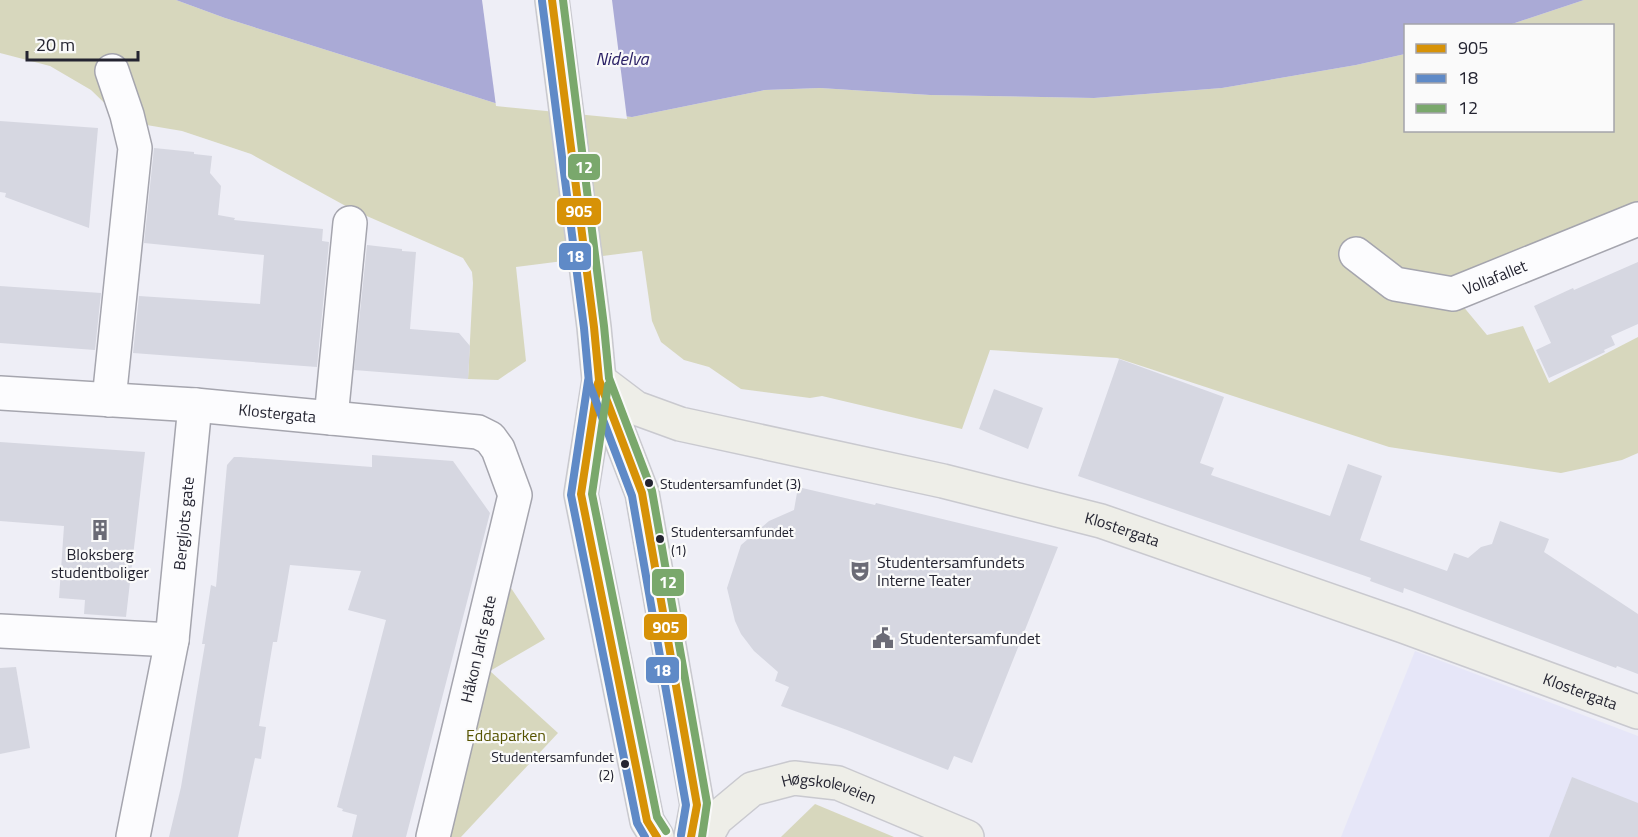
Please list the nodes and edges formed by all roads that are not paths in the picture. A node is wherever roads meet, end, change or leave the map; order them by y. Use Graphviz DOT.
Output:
graph roads {
  1 [pos="552,0"];
  2 [pos="112,71"];
  3 [pos="1638,219"];
  4 [pos="350,223"];
  5 [pos="1356,254"];
  6 [pos="599,380"];
  7 [pos="0,393"];
  8 [pos="110,400"];
  9 [pos="195,405"];
  10 [pos="331,418"];
  11 [pos="514,495"];
  12 [pos="0,631"];
  13 [pos="172,640"];
  14 [pos="1638,712"];
  15 [pos="133,837"];
  16 [pos="433,837"];
  17 [pos="657,837"];
  18 [pos="691,837"];
  19 [pos="705,837"];
  20 [pos="967,837"];
  1 -- 6 [label="main road"];
  2 -- 8 [label="street"];
  3 -- 5 [label="street, Vollafallet"];
  4 -- 10 [label="street"];
  6 -- 14 [label="main road, Klostergata"];
  6 -- 17 [label="main road"];
  6 -- 18 [label="main road"];
  7 -- 8 [label="street, Klostergata"];
  8 -- 9 [label="street, Klostergata"];
  9 -- 10 [label="street, Klostergata"];
  9 -- 13 [label="street, Bergljots gate"];
  10 -- 11 [label="street, Klostergata"];
  11 -- 16 [label="street, Håkon Jarls gate"];
  12 -- 13 [label="street"];
  13 -- 15 [label="street, Bergljots gate"];
  19 -- 20 [label="main road, Høgskoleveien"];
}
